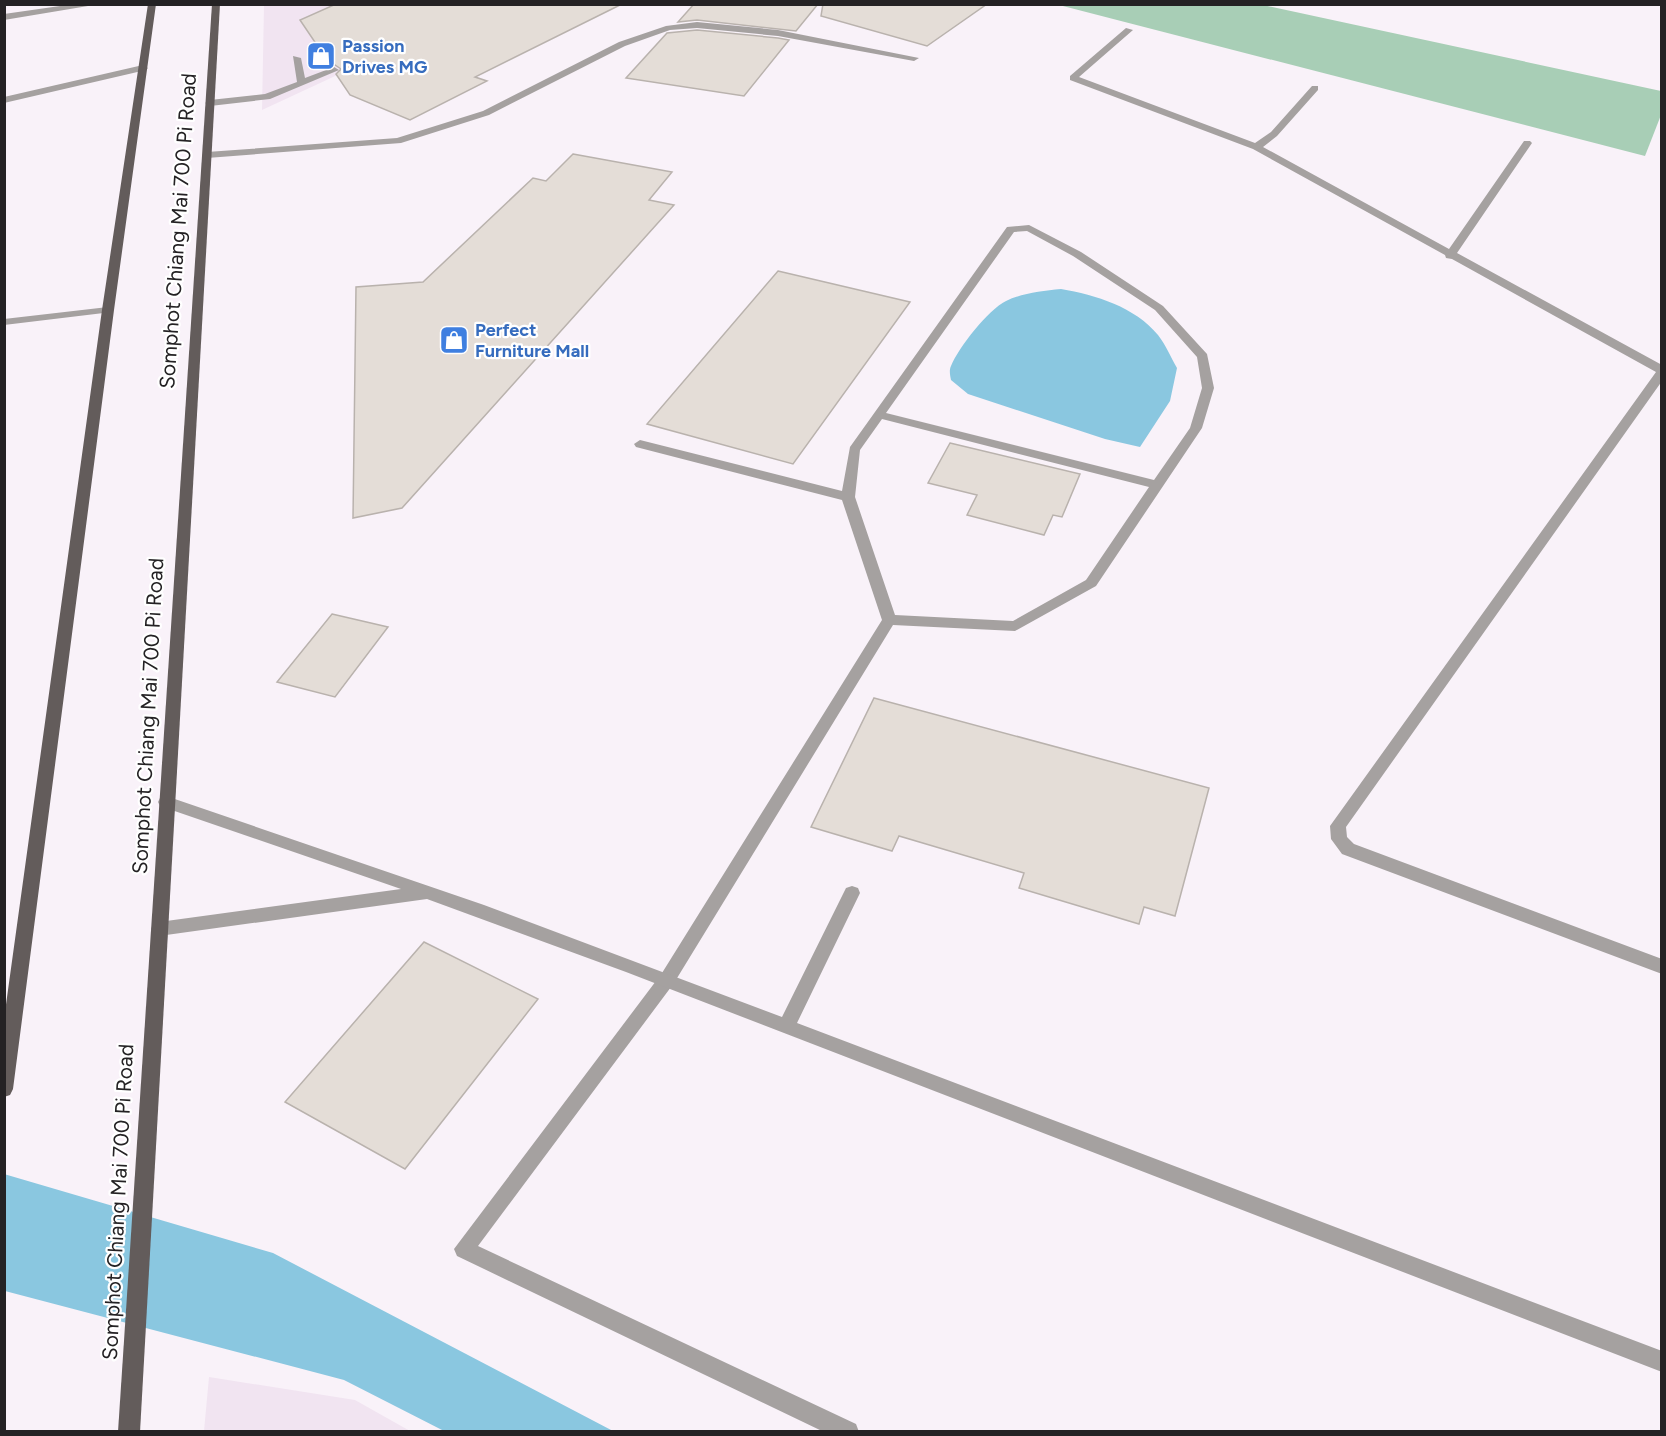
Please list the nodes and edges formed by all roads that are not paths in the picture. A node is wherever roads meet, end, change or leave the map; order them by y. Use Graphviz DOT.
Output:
graph roads {
  1 [pos="96,4"];
  2 [pos="152,4"];
  3 [pos="216,4"];
  4 [pos="4,17"];
  5 [pos="1129,30"];
  6 [pos="296,58"];
  7 [pos="914,58"];
  8 [pos="143,68"];
  9 [pos="334,70"];
  10 [pos="302,83"];
  11 [pos="1315,88"];
  12 [pos="4,100"];
  13 [pos="210,104"];
  14 [pos="1527,143"];
  15 [pos="1256,147"];
  16 [pos="207,155"];
  17 [pos="1450,255"];
  18 [pos="108,310"];
  19 [pos="4,322"];
  20 [pos="1662,371"];
  21 [pos="879,415"];
  22 [pos="640,444"];
  23 [pos="1157,484"];
  24 [pos="848,497"];
  25 [pos="889,620"];
  26 [pos="166,802"];
  27 [pos="433,892"];
  28 [pos="852,893"];
  29 [pos="159,929"];
  30 [pos="1662,967"];
  31 [pos="668,978"];
  32 [pos="786,1027"];
  33 [pos="4,1089"];
  34 [pos="1662,1362"];
  35 [pos="129,1428"];
  36 [pos="849,1431"];
  1 -- 4 [label="street"];
  2 -- 8 [label="main road"];
  3 -- 13 [label="main road, Somphot Chiang Mai 700 Pi Road"];
  5 -- 15 [label="street"];
  6 -- 10 [label="street"];
  7 -- 16 [label="street"];
  8 -- 12 [label="street"];
  8 -- 18 [label="main road"];
  9 -- 10 [label="street"];
  10 -- 13 [label="street"];
  11 -- 15 [label="street"];
  13 -- 16 [label="main road, Somphot Chiang Mai 700 Pi Road"];
  14 -- 17 [label="street"];
  15 -- 17 [label="street"];
  16 -- 26 [label="main road, Somphot Chiang Mai 700 Pi Road"];
  17 -- 20 [label="street"];
  18 -- 19 [label="street"];
  18 -- 33 [label="main road"];
  20 -- 30 [label="street"];
  21 -- 23 [label="street"];
  21 -- 23 [label="street"];
  21 -- 24 [label="street"];
  22 -- 24 [label="street"];
  23 -- 25 [label="street"];
  24 -- 25 [label="street"];
  25 -- 31 [label="street"];
  26 -- 27 [label="street"];
  26 -- 29 [label="main road, Somphot Chiang Mai 700 Pi Road"];
  27 -- 29 [label="street"];
  27 -- 31 [label="street"];
  28 -- 32 [label="street"];
  29 -- 35 [label="main road, Somphot Chiang Mai 700 Pi Road"];
  31 -- 32 [label="street"];
  31 -- 36 [label="street"];
  32 -- 34 [label="street"];
}
